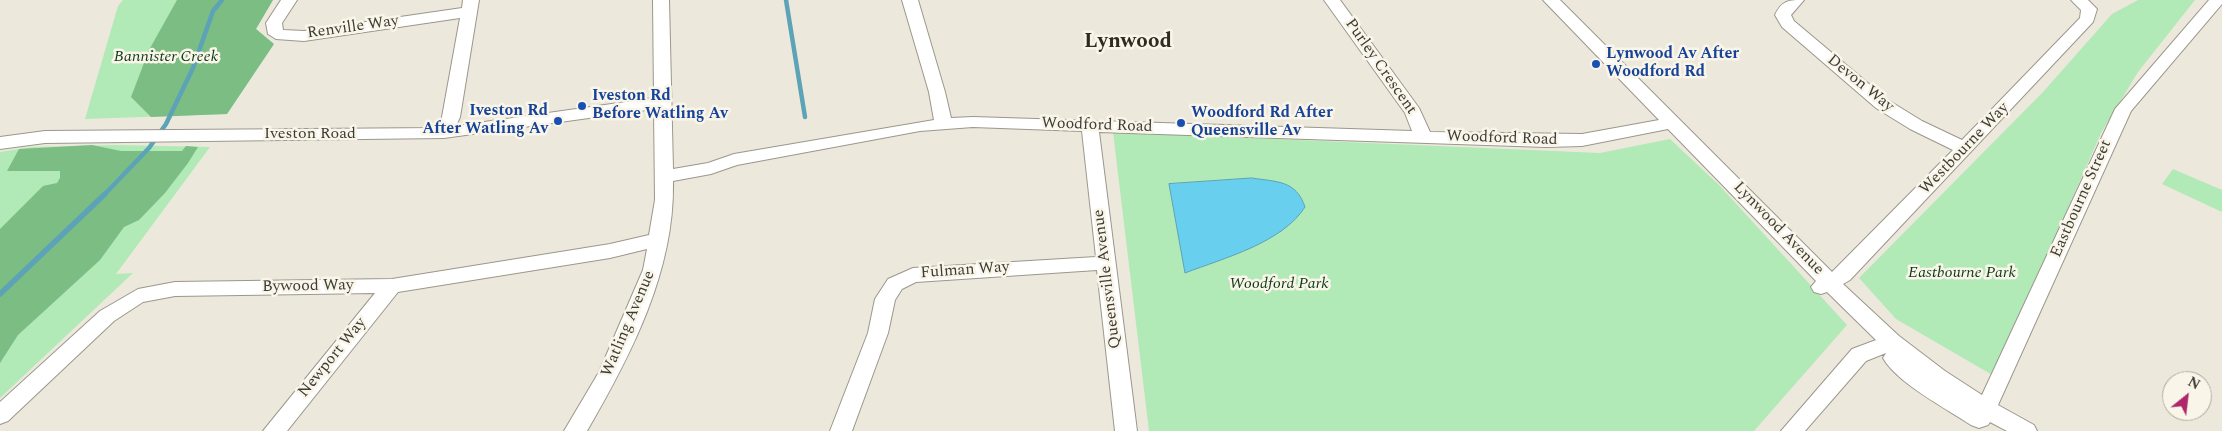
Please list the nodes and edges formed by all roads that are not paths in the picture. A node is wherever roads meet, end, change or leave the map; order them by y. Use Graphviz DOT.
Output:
graph roads {
  1 [pos="289,0"];
  2 [pos="661,0"];
  3 [pos="910,0"];
  4 [pos="1332,0"];
  5 [pos="1540,0"];
  6 [pos="1551,0"];
  7 [pos="1796,0"];
  8 [pos="2080,0"];
  9 [pos="2217,0"];
  10 [pos="469,6"];
  11 [pos="663,99"];
  12 [pos="943,123"];
  13 [pos="1667,125"];
  14 [pos="1090,126"];
  15 [pos="444,134"];
  16 [pos="1423,137"];
  17 [pos="0,143"];
  18 [pos="1966,149"];
  19 [pos="664,172"];
  20 [pos="657,240"];
  21 [pos="1105,263"];
  22 [pos="1825,285"];
  23 [pos="392,286"];
  24 [pos="1886,344"];
  25 [pos="1983,414"];
  26 [pos="0,415"];
  27 [pos="274,431"];
  28 [pos="574,431"];
  29 [pos="841,431"];
  30 [pos="1126,431"];
  31 [pos="1792,431"];
  32 [pos="2001,431"];
  33 [pos="2026,431"];
  1 -- 10 [label="street, Renville Way"];
  2 -- 11 [label="street, Watling Avenue"];
  3 -- 12 [label="street"];
  4 -- 16 [label="street, Purley Crescent"];
  5 -- 13 [label="street, Lynwood Avenue"];
  6 -- 13 [label="street, Lynwood Avenue"];
  7 -- 18 [label="street, Devon Way"];
  8 -- 18 [label="street, Westbourne Way"];
  9 -- 25 [label="street, Eastbourne Street"];
  10 -- 15 [label="street"];
  11 -- 15 [label="street, Iveston Road"];
  11 -- 19 [label="street, Watling Avenue"];
  12 -- 14 [label="street, Woodford Road"];
  12 -- 19 [label="street, Woodford Road"];
  13 -- 16 [label="street, Woodford Road"];
  13 -- 22 [label="street, Lynwood Avenue"];
  14 -- 16 [label="street, Woodford Road"];
  14 -- 21 [label="street, Queensville Avenue"];
  15 -- 17 [label="street, Iveston Road"];
  18 -- 22 [label="street, Westbourne Way"];
  19 -- 20 [label="street, Watling Avenue"];
  20 -- 23 [label="street, Bywood Way"];
  20 -- 28 [label="street, Watling Avenue"];
  21 -- 29 [label="street, Fulman Way"];
  21 -- 30 [label="street, Queensville Avenue"];
  22 -- 24 [label="street, Lynwood Avenue"];
  23 -- 26 [label="street, Bywood Way"];
  23 -- 27 [label="street, Newport Way"];
  24 -- 25 [label="street, Lynwood Avenue"];
  24 -- 31 [label="street"];
  25 -- 32 [label="street, Lynwood Avenue"];
  25 -- 33 [label="street, Lynwood Avenue"];
}
